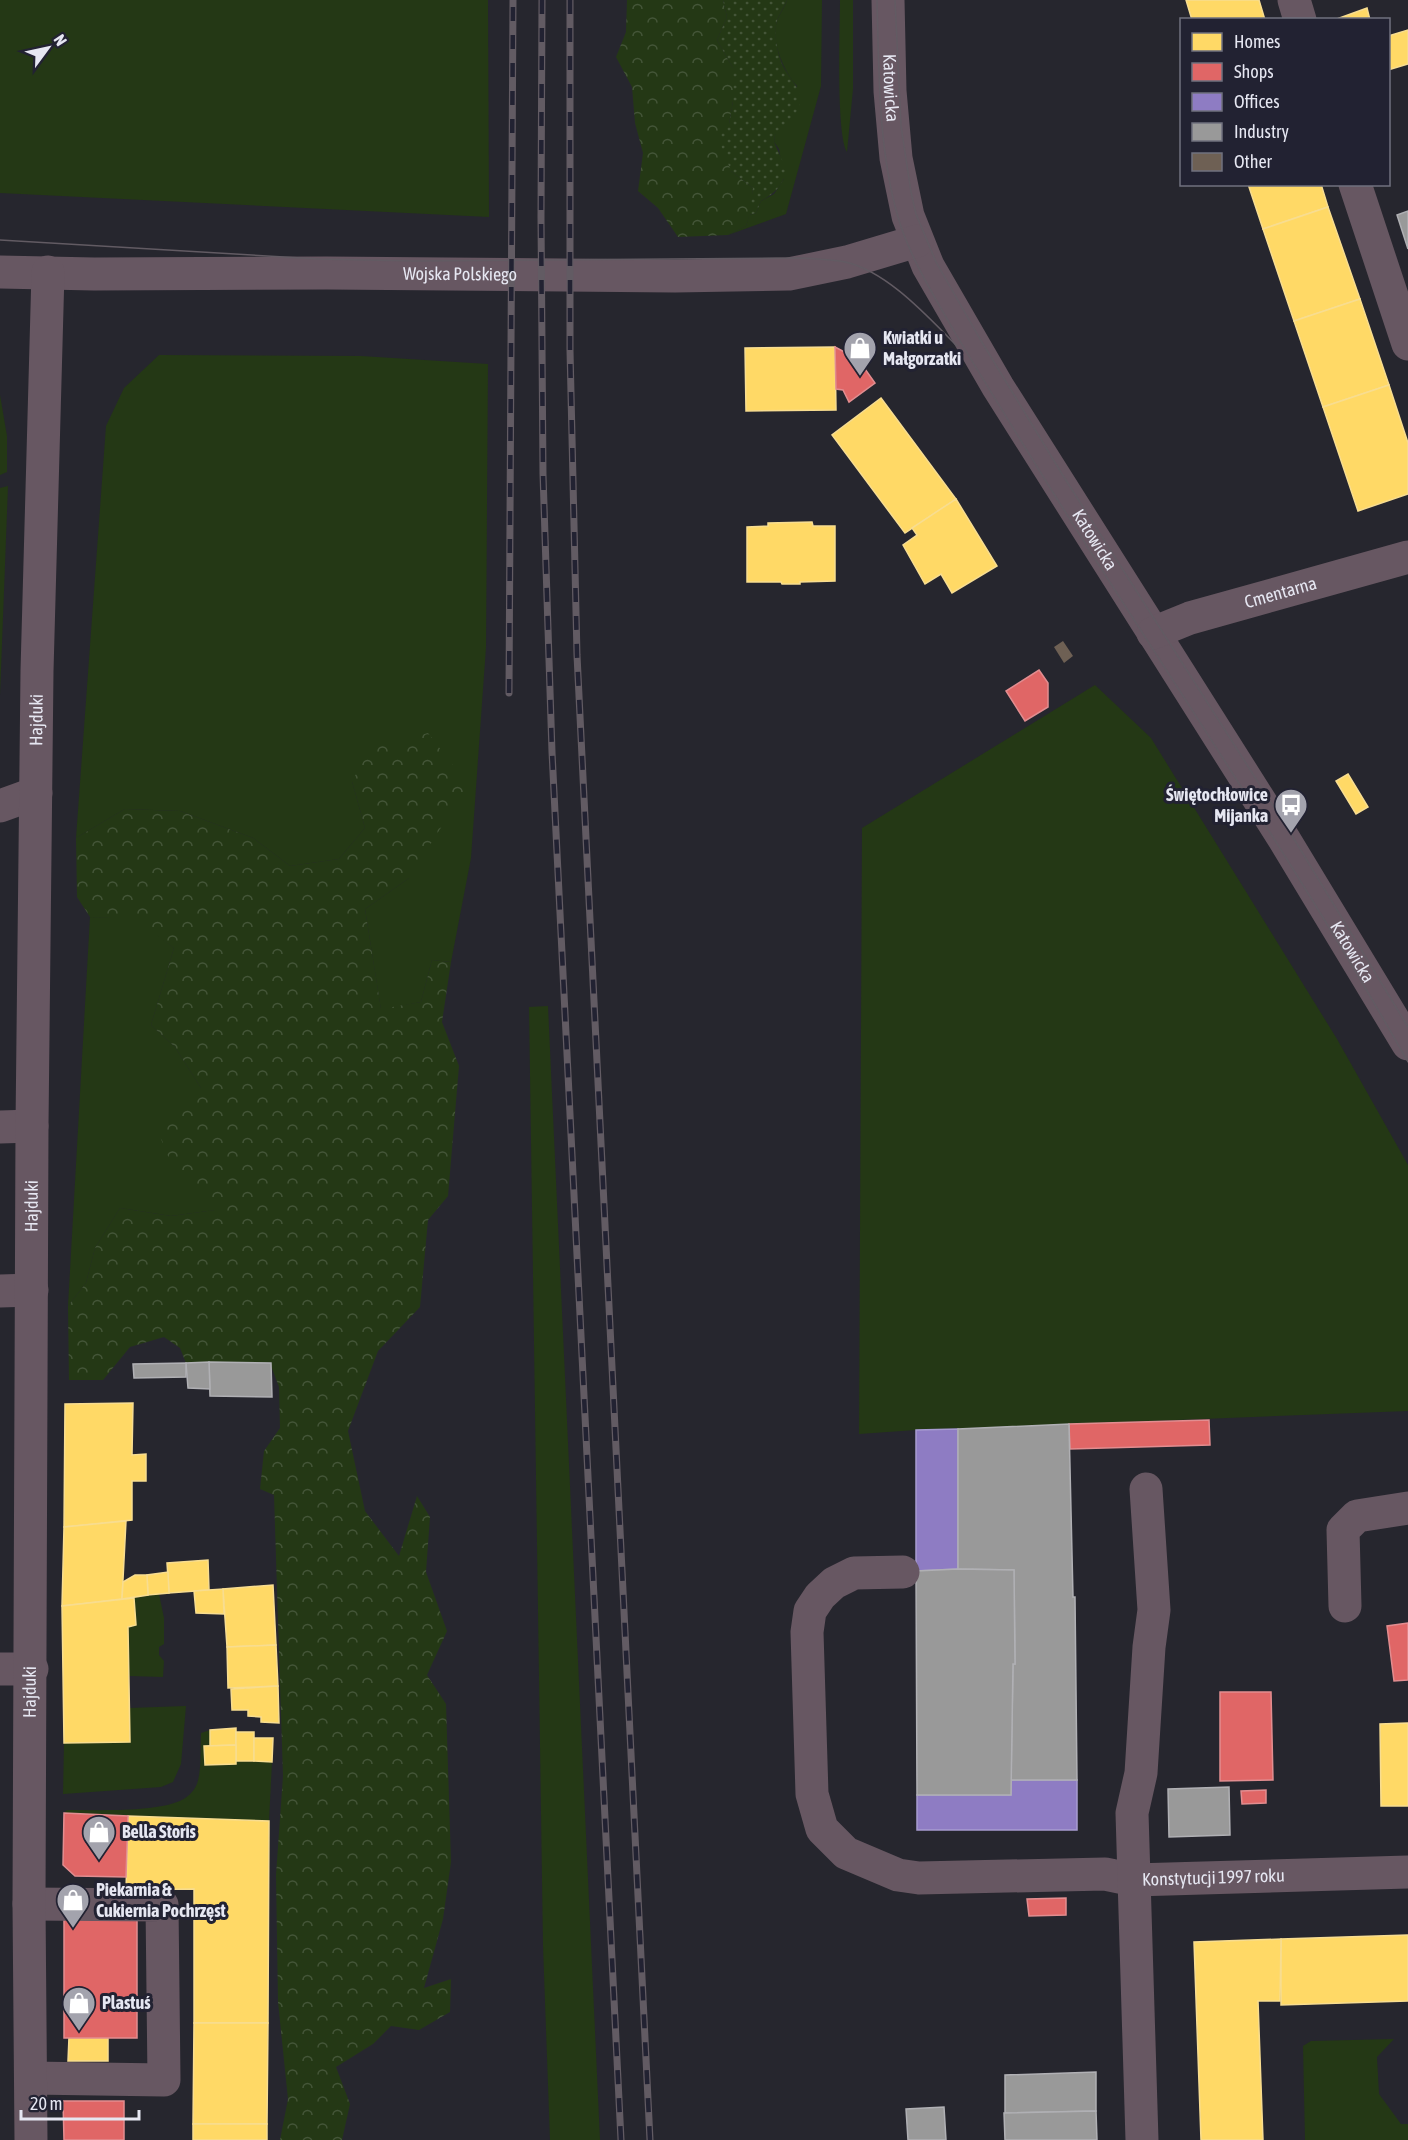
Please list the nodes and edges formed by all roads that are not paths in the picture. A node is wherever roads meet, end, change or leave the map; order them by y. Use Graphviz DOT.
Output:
graph roads {
  1 [pos="888,0"];
  2 [pos="1294,0"];
  3 [pos="1299,18"];
  4 [pos="1356,186"];
  5 [pos="917,241"];
  6 [pos="0,272"];
  7 [pos="48,272"];
  8 [pos="1408,344"];
  9 [pos="1408,557"];
  10 [pos="1153,633"];
  11 [pos="36,792"];
  12 [pos="0,806"];
  13 [pos="1408,1044"];
  14 [pos="33,1126"];
  15 [pos="0,1127"];
  16 [pos="32,1290"];
  17 [pos="0,1291"];
  18 [pos="1146,1489"];
  19 [pos="1408,1508"];
  20 [pos="903,1572"];
  21 [pos="1345,1606"];
  22 [pos="16,1669"];
  23 [pos="1408,1872"];
  24 [pos="1134,1880"];
  25 [pos="29,1904"];
  26 [pos="31,2078"];
  27 [pos="31,2140"];
  28 [pos="1142,2140"];
  1 -- 5 [label="street, Katowicka"];
  2 -- 3 [label="street"];
  4 -- 8 [label="street"];
  5 -- 7 [label="street, Wojska Polskiego"];
  5 -- 10 [label="street, Katowicka"];
  6 -- 7 [label="street, Wojska Polskiego"];
  7 -- 11 [label="street, Hajduki"];
  9 -- 10 [label="street, Cmentarna"];
  10 -- 13 [label="street, Katowicka"];
  11 -- 12 [label="street"];
  11 -- 14 [label="street, Hajduki"];
  14 -- 15 [label="street"];
  14 -- 16 [label="street, Hajduki"];
  16 -- 17 [label="street"];
  16 -- 22 [label="street, Hajduki"];
  18 -- 24 [label="street"];
  19 -- 21 [label="street"];
  20 -- 24 [label="street"];
  22 -- 25 [label="street, Hajduki"];
  23 -- 24 [label="street, Konstytucji 1997 roku"];
  24 -- 28 [label="street, Konstytucji 1997 roku"];
  25 -- 26 [label="street, Hajduki"];
  25 -- 26 [label="street"];
  26 -- 27 [label="street, Hajduki"];
}
